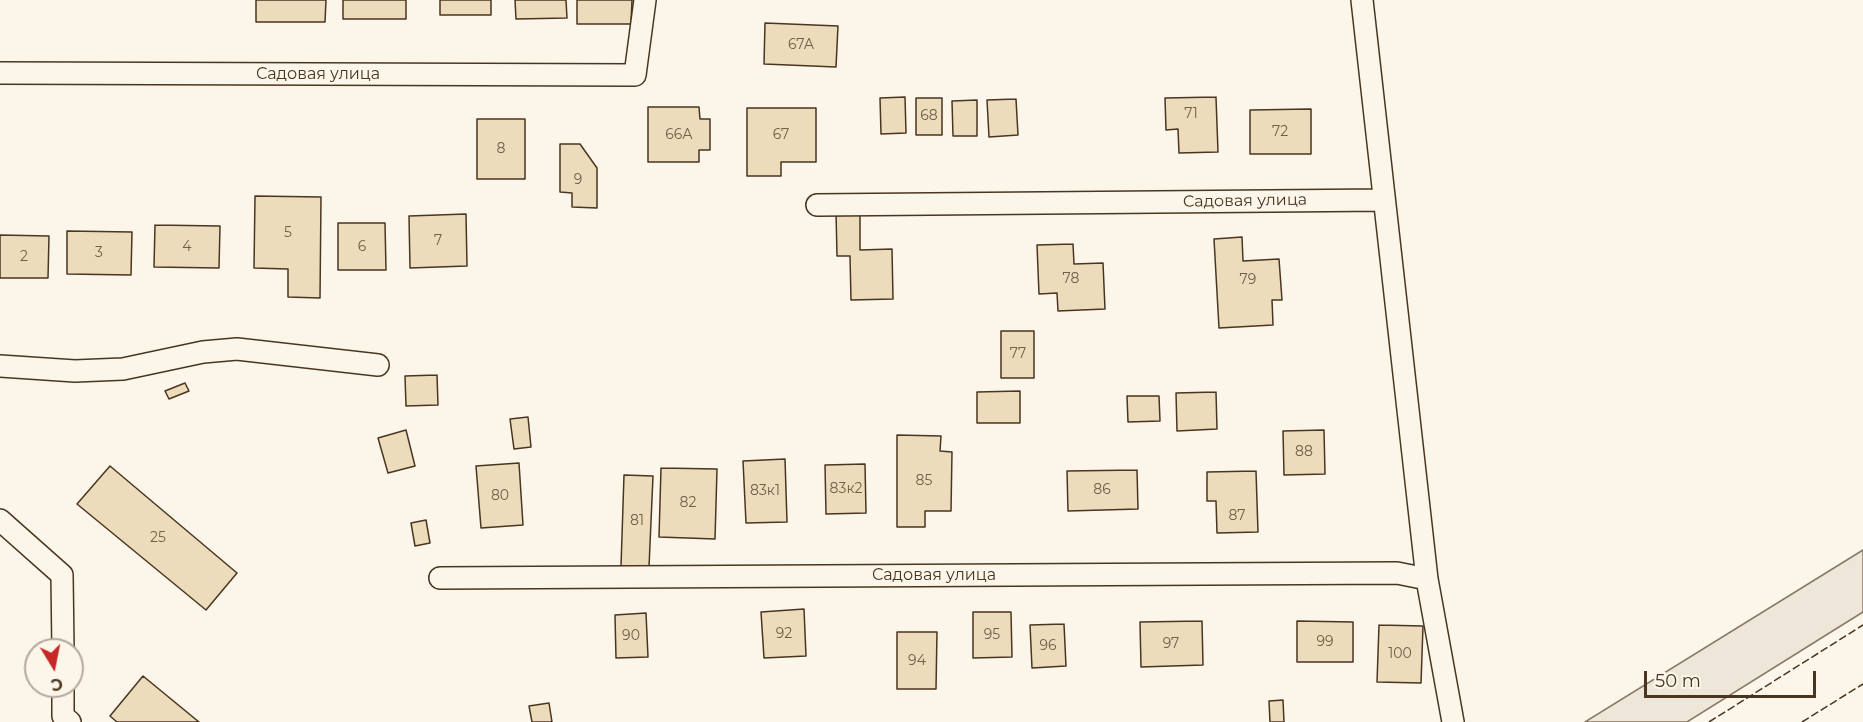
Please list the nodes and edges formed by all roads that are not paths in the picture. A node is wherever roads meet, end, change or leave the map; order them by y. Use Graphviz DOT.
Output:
graph roads {
  1 [pos="645,0"];
  2 [pos="1362,0"];
  3 [pos="0,73"];
  4 [pos="1384,200"];
  5 [pos="817,205"];
  6 [pos="378,365"];
  7 [pos="0,366"];
  8 [pos="0,520"];
  9 [pos="440,578"];
  10 [pos="1427,579"];
  11 [pos="63,638"];
  12 [pos="63,698"];
  13 [pos="70,722"];
  14 [pos="1453,722"];
  1 -- 3 [label="street, Садовая улица"];
  2 -- 4 [label="street"];
  4 -- 5 [label="street, Садовая улица"];
  4 -- 10 [label="street"];
  6 -- 7 [label="street"];
  8 -- 11 [label="street"];
  9 -- 10 [label="street, Садовая улица"];
  10 -- 14 [label="street"];
  12 -- 13 [label="street"];
}
